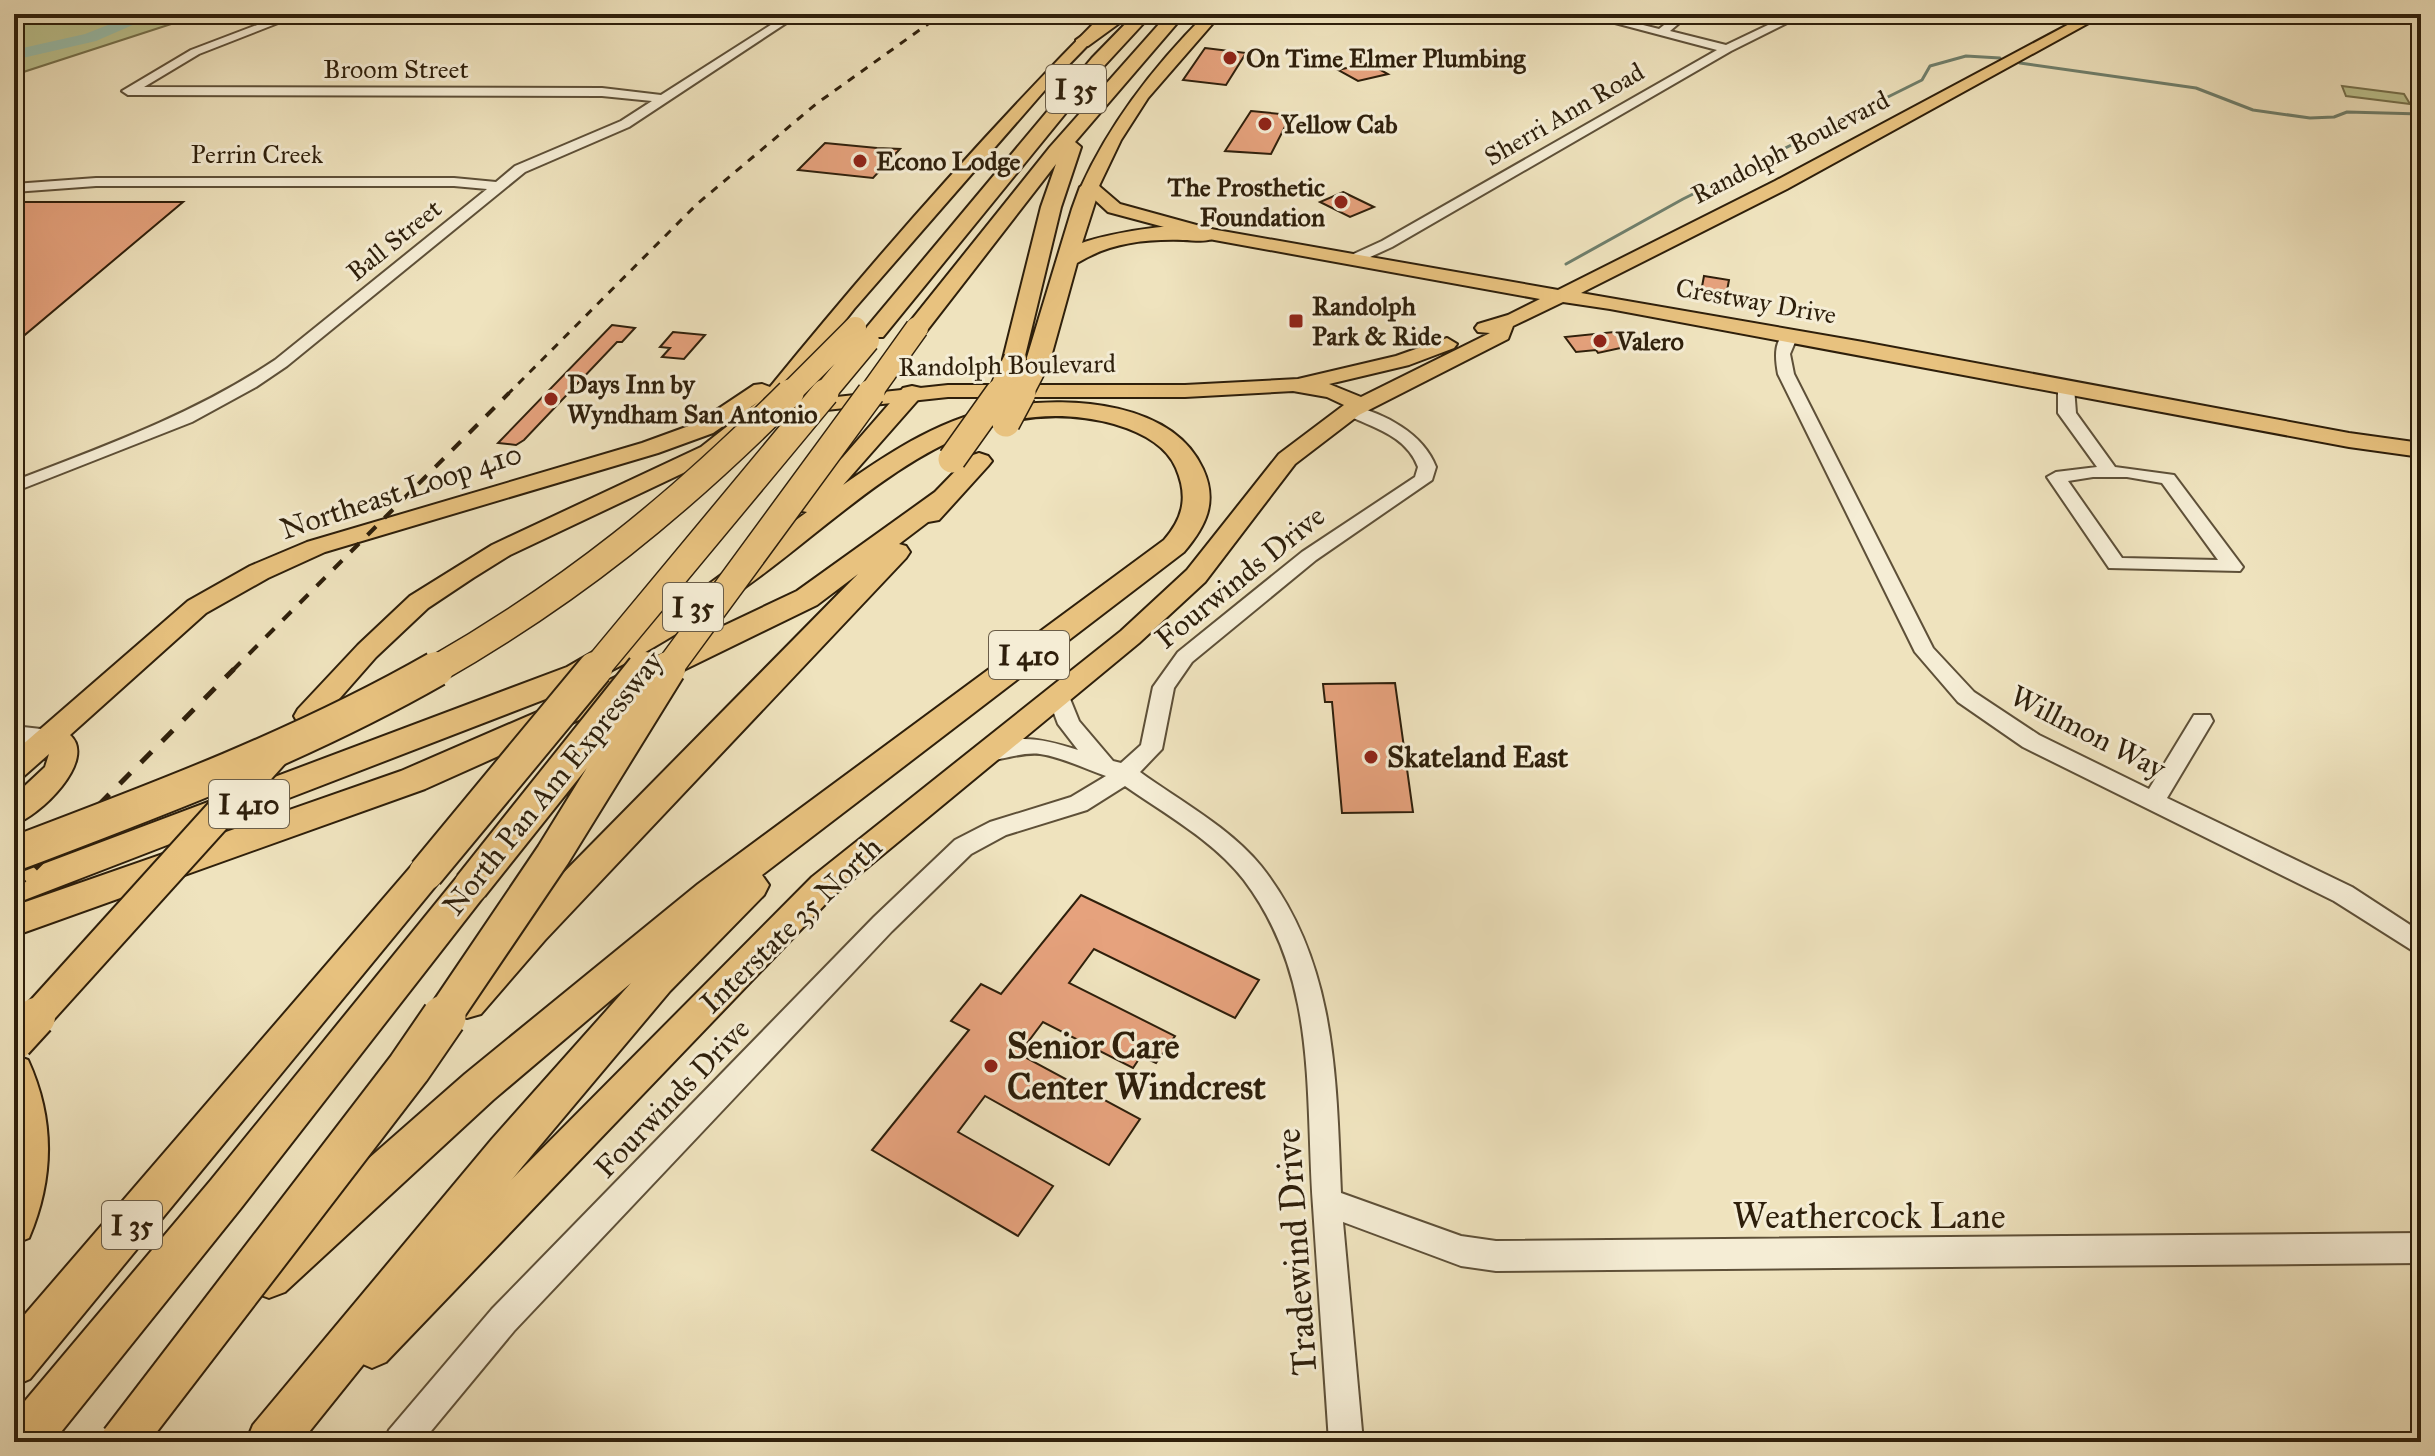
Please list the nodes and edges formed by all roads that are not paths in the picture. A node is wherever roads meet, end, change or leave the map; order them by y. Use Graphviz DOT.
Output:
graph roads {
  1 [pos="296,14"];
  2 [pos="795,14"];
  3 [pos="1111,14"];
  4 [pos="1124,14"];
  5 [pos="1144,14"];
  6 [pos="1177,14"];
  7 [pos="1214,14"];
  8 [pos="1586,14"];
  9 [pos="1685,14"];
  10 [pos="1800,14"];
  11 [pos="2098,14"];
  12 [pos="1608,16"];
  13 [pos="1759,21"];
  14 [pos="1773,26"];
  15 [pos="1662,32"];
  16 [pos="1082,43"];
  17 [pos="1727,49"];
  18 [pos="664,99"];
  19 [pos="1076,128"];
  20 [pos="499,186"];
  21 [pos="1090,187"];
  22 [pos="14,188"];
  23 [pos="1209,234"];
  24 [pos="1352,260"];
  25 [pos="1066,261"];
  26 [pos="1490,286"];
  27 [pos="1558,296"];
  28 [pos="1509,321"];
  29 [pos="859,322"];
  30 [pos="917,328"];
  31 [pos="1790,335"];
  32 [pos="1468,336"];
  33 [pos="1026,362"];
  34 [pos="1293,385"];
  35 [pos="2066,387"];
  36 [pos="1257,388"];
  37 [pos="763,390"];
  38 [pos="912,393"];
  39 [pos="844,401"];
  40 [pos="1358,411"];
  41 [pos="759,415"];
  42 [pos="1328,427"];
  43 [pos="1388,428"];
  44 [pos="871,439"];
  45 [pos="2421,450"];
  46 [pos="965,460"];
  47 [pos="665,472"];
  48 [pos="2110,472"];
  49 [pos="14,487"];
  50 [pos="943,498"];
  51 [pos="713,643"];
  52 [pos="1058,694"];
  53 [pos="2202,721"];
  54 [pos="14,734"];
  55 [pos="51,737"];
  56 [pos="985,753"];
  57 [pos="354,762"];
  58 [pos="14,768"];
  59 [pos="1114,769"];
  60 [pos="2154,800"];
  61 [pos="831,804"];
  62 [pos="14,813"];
  63 [pos="14,854"];
  64 [pos="14,888"];
  65 [pos="14,921"];
  66 [pos="2421,945"];
  67 [pos="14,1041"];
  68 [pos="409,1068"];
  69 [pos="14,1073"];
  70 [pos="1327,1202"];
  71 [pos="14,1223"];
  72 [pos="2421,1248"];
  73 [pos="14,1363"];
  74 [pos="22,1442"];
  75 [pos="103,1442"];
  76 [pos="122,1442"];
  77 [pos="270,1442"];
  78 [pos="281,1442"];
  79 [pos="401,1442"];
  80 [pos="1346,1442"];
  1 -- 18 [label="street, Broom Street"];
  2 -- 18 [label="street, Ball Street"];
  3 -- 16 [label="main road"];
  4 -- 16 [label="highway"];
  5 -- 29 [label="highway, North Pan Am Expressway / I 35"];
  6 -- 19 [label="highway, North Pan Am Expressway / I 35"];
  7 -- 21 [label="main road"];
  8 -- 12 [label="street"];
  9 -- 15 [label="street"];
  10 -- 14 [label="street, Sherri Ann Road"];
  11 -- 27 [label="main road, Randolph Boulevard"];
  12 -- 15 [label="street"];
  13 -- 14 [label="street"];
  14 -- 17 [label="street, Sherri Ann Road"];
  15 -- 17 [label="street"];
  16 -- 29 [label="main road"];
  17 -- 24 [label="street, Sherri Ann Road"];
  18 -- 20 [label="street, Ball Street"];
  19 -- 30 [label="highway, North Pan Am Expressway / I 35"];
  19 -- 33 [label="highway"];
  20 -- 22 [label="street, Perrin Creek"];
  20 -- 49 [label="street, Ball Street"];
  21 -- 23 [label="main road, Crestway Drive"];
  21 -- 25 [label="highway"];
  23 -- 24 [label="main road, Crestway Drive"];
  23 -- 25 [label="highway"];
  24 -- 26 [label="main road, Crestway Drive"];
  25 -- 33 [label="highway"];
  26 -- 27 [label="main road, Crestway Drive"];
  26 -- 28 [label="main road"];
  27 -- 28 [label="main road, Randolph Boulevard"];
  27 -- 31 [label="main road, Crestway Drive"];
  28 -- 32 [label="main road, Randolph Boulevard"];
  28 -- 40 [label="main road, Randolph Boulevard"];
  29 -- 37 [label="main road"];
  29 -- 41 [label="main road"];
  29 -- 63 [label="highway, bridge"];
  29 -- 73 [label="highway, North Pan Am Expressway / I 35, bridge"];
  30 -- 68 [label="highway, bridge"];
  30 -- 74 [label="highway, North Pan Am Expressway / I 35, bridge"];
  31 -- 35 [label="main road, Crestway Drive"];
  31 -- 60 [label="street, Willmon Way"];
  32 -- 34 [label="main road"];
  32 -- 40 [label="main road, Randolph Boulevard"];
  33 -- 46 [label="highway, bridge"];
  34 -- 36 [label="main road, Randolph Boulevard"];
  34 -- 40 [label="main road, Randolph Boulevard"];
  35 -- 45 [label="main road, Crestway Drive"];
  35 -- 48 [label="street"];
  36 -- 38 [label="main road, Randolph Boulevard"];
  36 -- 40 [label="main road, Randolph Boulevard"];
  37 -- 47 [label="main road"];
  37 -- 55 [label="main road, Northeast Loop 410"];
  38 -- 39 [label="main road, Randolph Boulevard"];
  38 -- 44 [label="highway"];
  39 -- 41 [label="main road, Randolph Boulevard"];
  39 -- 44 [label="highway"];
  40 -- 42 [label="main road, Interstate 35 North"];
  40 -- 43 [label="street, Fourwinds Drive"];
  41 -- 47 [label="main road"];
  42 -- 43 [label="street"];
  42 -- 52 [label="main road, Interstate 35 North"];
  43 -- 59 [label="street, Fourwinds Drive"];
  44 -- 57 [label="highway"];
  46 -- 50 [label="highway"];
  46 -- 51 [label="highway"];
  47 -- 67 [label="main road, bridge"];
  48 -- 48 [label="street"];
  50 -- 51 [label="highway"];
  50 -- 68 [label="highway, bridge"];
  51 -- 65 [label="highway"];
  52 -- 56 [label="main road, Interstate 35 North"];
  52 -- 59 [label="street, Tradewind Drive"];
  53 -- 60 [label="street"];
  54 -- 55 [label="street"];
  55 -- 58 [label="main road, Northeast Loop 410"];
  55 -- 62 [label="main road"];
  56 -- 59 [label="street, Tradewind Drive"];
  56 -- 78 [label="main road, Interstate 35 North"];
  57 -- 61 [label="highway, I 410"];
  57 -- 64 [label="highway, I 410"];
  59 -- 70 [label="street, Tradewind Drive"];
  59 -- 79 [label="street, Fourwinds Drive"];
  60 -- 66 [label="street, Willmon Way"];
  61 -- 75 [label="highway, I 410"];
  61 -- 77 [label="highway"];
  68 -- 76 [label="highway, bridge"];
  69 -- 71 [label="highway"];
  70 -- 72 [label="street, Weathercock Lane"];
  70 -- 80 [label="street, Tradewind Drive"];
}
